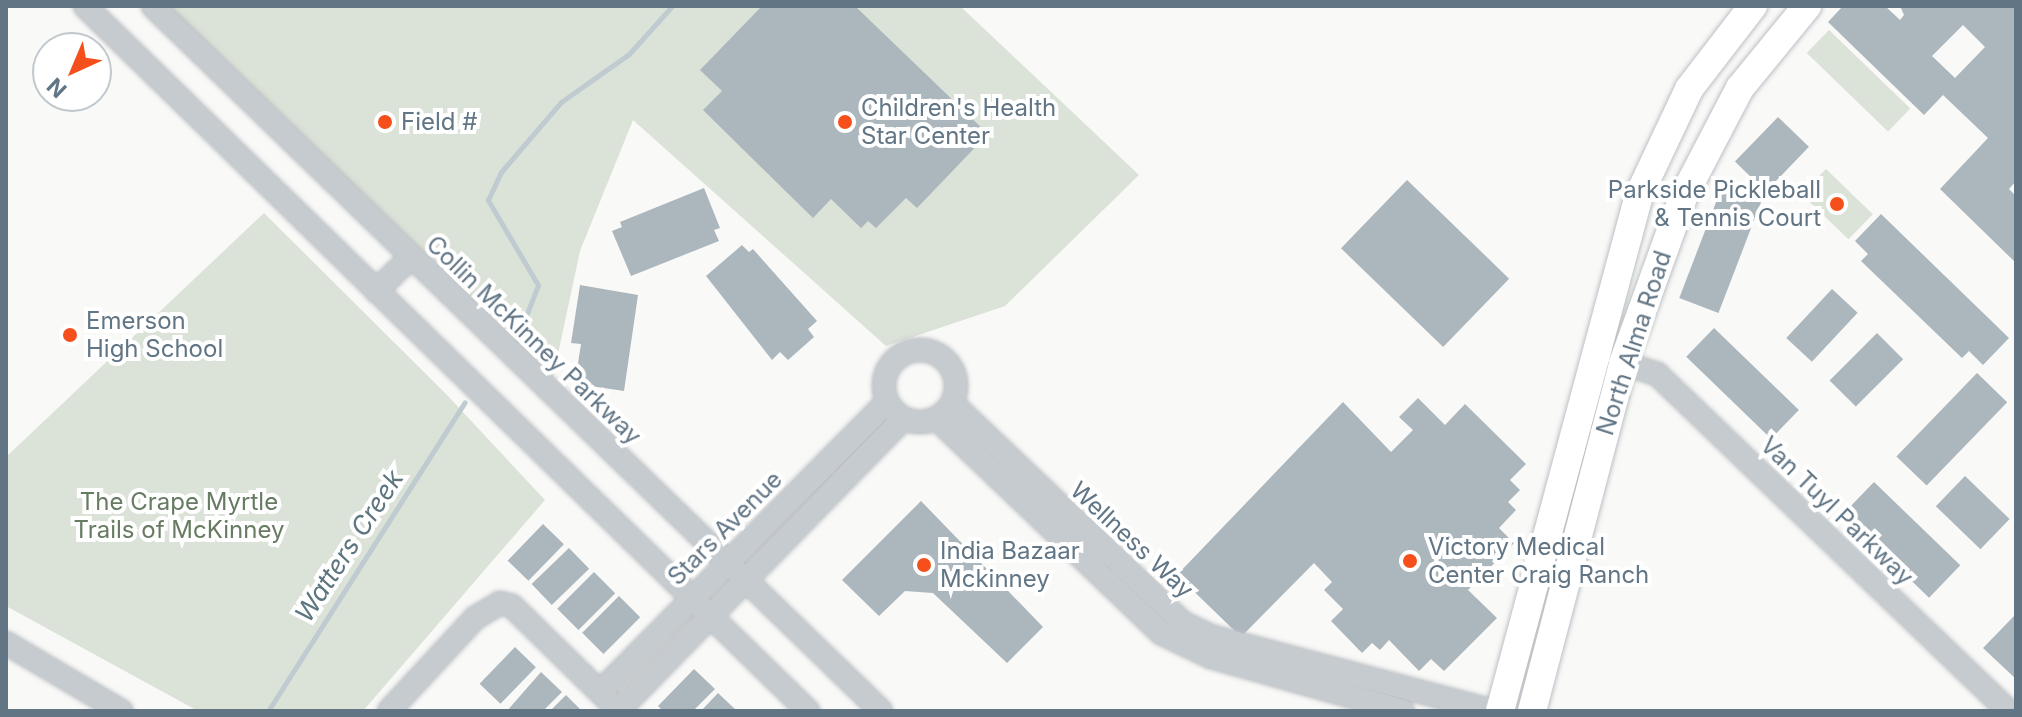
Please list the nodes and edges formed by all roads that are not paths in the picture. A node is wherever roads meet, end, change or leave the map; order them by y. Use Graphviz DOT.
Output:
graph roads {
  1 [pos="85,6"];
  2 [pos="153,6"];
  3 [pos="1753,6"];
  4 [pos="1807,6"];
  5 [pos="1733,30"];
  6 [pos="1762,61"];
  7 [pos="410,258"];
  8 [pos="376,291"];
  9 [pos="1623,363"];
  10 [pos="887,402"];
  11 [pos="944,411"];
  12 [pos="903,419"];
  13 [pos="728,561"];
  14 [pos="747,579"];
  15 [pos="694,596"];
  16 [pos="712,614"];
  17 [pos="6,643"];
  18 [pos="600,692"];
  19 [pos="121,711"];
  20 [pos="389,711"];
  21 [pos="620,711"];
  22 [pos="808,711"];
  23 [pos="881,711"];
  24 [pos="1403,711"];
  25 [pos="1494,711"];
  26 [pos="1500,711"];
  27 [pos="1532,711"];
  28 [pos="2008,711"];
  1 -- 8 [label="street"];
  2 -- 7 [label="street, Collin McKinney Parkway"];
  3 -- 5 [label="main road, North Alma Road"];
  4 -- 6 [label="main road, North Alma Road"];
  5 -- 6 [label="main road"];
  5 -- 26 [label="main road, North Alma Road"];
  6 -- 9 [label="main road, North Alma Road"];
  7 -- 8 [label="street"];
  7 -- 13 [label="street, Collin McKinney Parkway"];
  8 -- 15 [label="street"];
  9 -- 27 [label="main road, North Alma Road"];
  9 -- 28 [label="street, Van Tuyl Parkway"];
  10 -- 11 [label="street"];
  10 -- 12 [label="street"];
  10 -- 13 [label="street, Stars Avenue"];
  11 -- 12 [label="street"];
  11 -- 24 [label="street, Wellness Way"];
  11 -- 25 [label="street, Wellness Way"];
  12 -- 14 [label="street, Stars Avenue"];
  13 -- 14 [label="street, Collin McKinney Parkway"];
  13 -- 15 [label="street, Stars Avenue"];
  14 -- 16 [label="street, Stars Avenue"];
  14 -- 23 [label="street, Collin McKinney Parkway"];
  15 -- 16 [label="street"];
  15 -- 18 [label="street, Stars Avenue"];
  16 -- 21 [label="street, Stars Avenue"];
  16 -- 22 [label="street"];
  17 -- 19 [label="street"];
  18 -- 20 [label="street"];
  18 -- 21 [label="street"];
}
